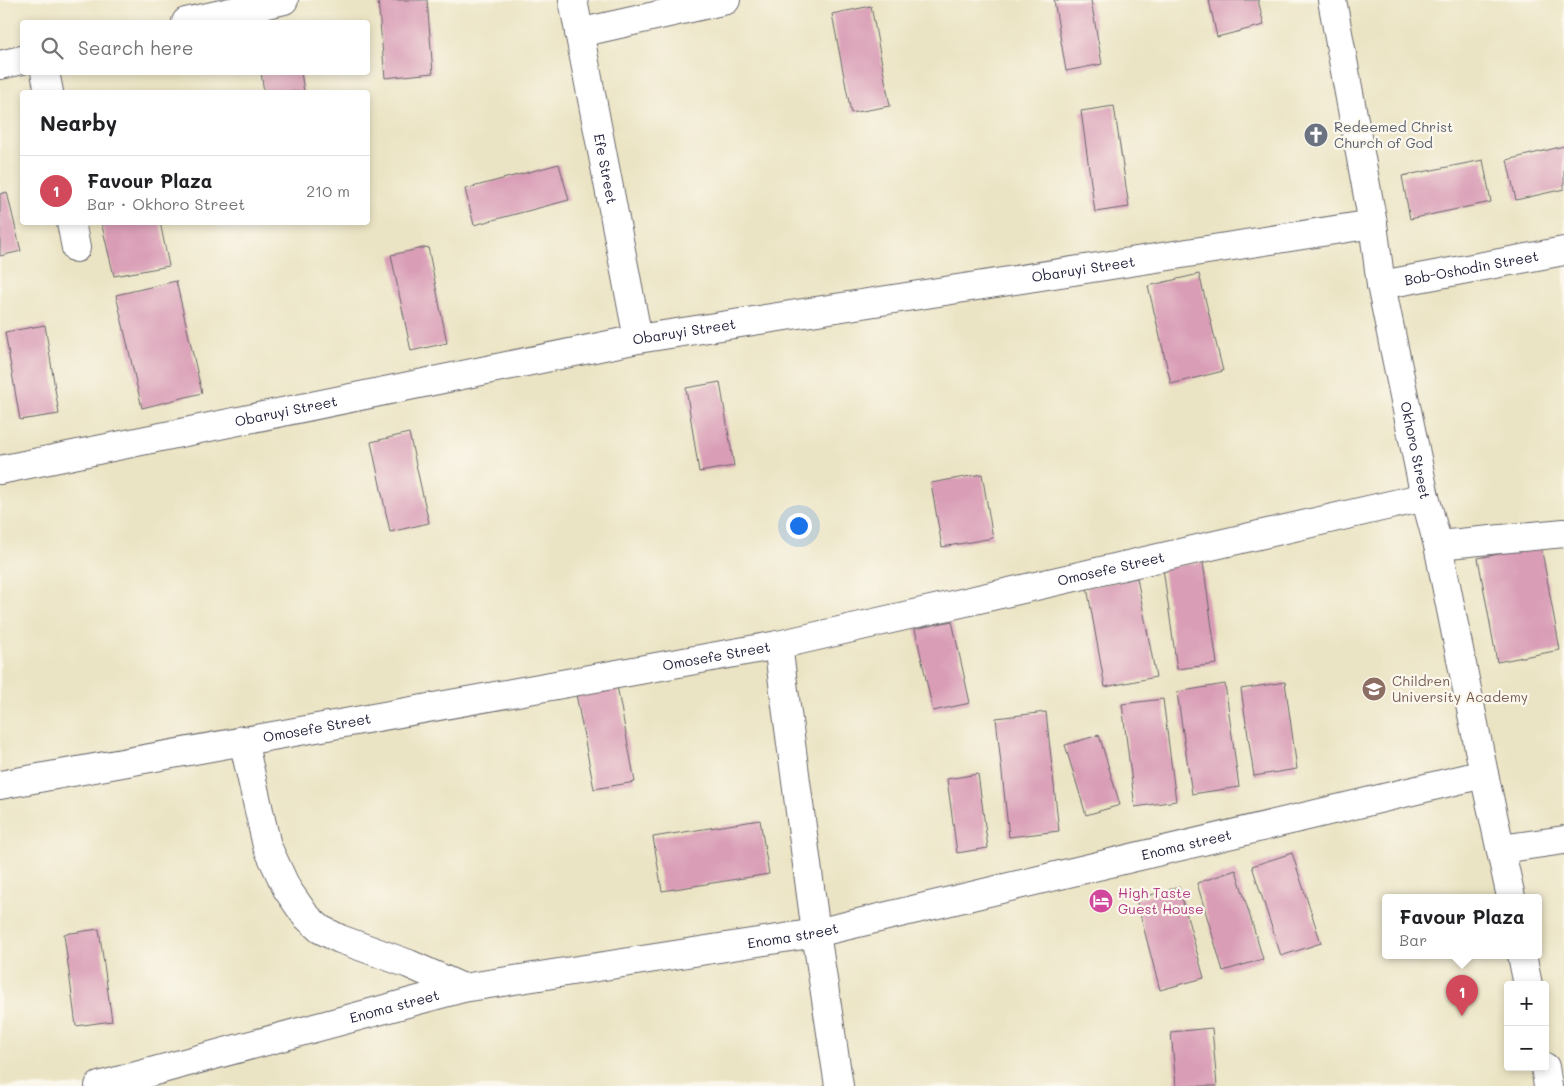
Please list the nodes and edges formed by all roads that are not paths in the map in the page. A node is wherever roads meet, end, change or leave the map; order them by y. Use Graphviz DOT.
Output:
graph roads {
  1 [pos="284,0"];
  2 [pos="573,0"];
  3 [pos="726,0"];
  4 [pos="1332,0"];
  5 [pos="195,20"];
  6 [pos="579,33"];
  7 [pos="20,60"];
  8 [pos="0,65"];
  9 [pos="46,75"];
  10 [pos="49,90"];
  11 [pos="1373,224"];
  12 [pos="1564,250"];
  13 [pos="1380,285"];
  14 [pos="638,339"];
  15 [pos="0,470"];
  16 [pos="1425,497"];
  17 [pos="1564,534"];
  18 [pos="1438,545"];
  19 [pos="778,644"];
  20 [pos="243,740"];
  21 [pos="1484,774"];
  22 [pos="0,784"];
  23 [pos="1564,840"];
  24 [pos="1501,849"];
  25 [pos="1510,894"];
  26 [pos="816,933"];
  27 [pos="1523,959"];
  28 [pos="1527,981"];
  29 [pos="463,988"];
  30 [pos="99,1086"];
  31 [pos="839,1086"];
  1 -- 5 [label="street"];
  2 -- 6 [label="street, Efe Street"];
  3 -- 6 [label="street"];
  4 -- 11 [label="street, Okhoro Street"];
  6 -- 14 [label="street, Efe Street"];
  7 -- 8 [label="street"];
  9 -- 10 [label="street"];
  11 -- 13 [label="street, Okhoro Street"];
  11 -- 14 [label="street, Obaruyi Street"];
  12 -- 13 [label="street, Bob-Oshodin Street"];
  13 -- 16 [label="street, Okhoro Street"];
  14 -- 15 [label="street, Obaruyi Street"];
  16 -- 18 [label="street, Okhoro Street"];
  16 -- 19 [label="street, Omosefe Street"];
  17 -- 18 [label="street"];
  18 -- 21 [label="street, Okhoro Street"];
  19 -- 20 [label="street, Omosefe Street"];
  19 -- 26 [label="street"];
  20 -- 22 [label="street, Omosefe Street"];
  20 -- 29 [label="street"];
  21 -- 24 [label="street, Okhoro Street"];
  21 -- 26 [label="street, Enoma street"];
  23 -- 24 [label="street"];
  24 -- 25 [label="street, Okhoro Street"];
  26 -- 29 [label="street, Enoma street"];
  26 -- 31 [label="street"];
  27 -- 28 [label="street"];
  29 -- 30 [label="street, Enoma street"];
}
